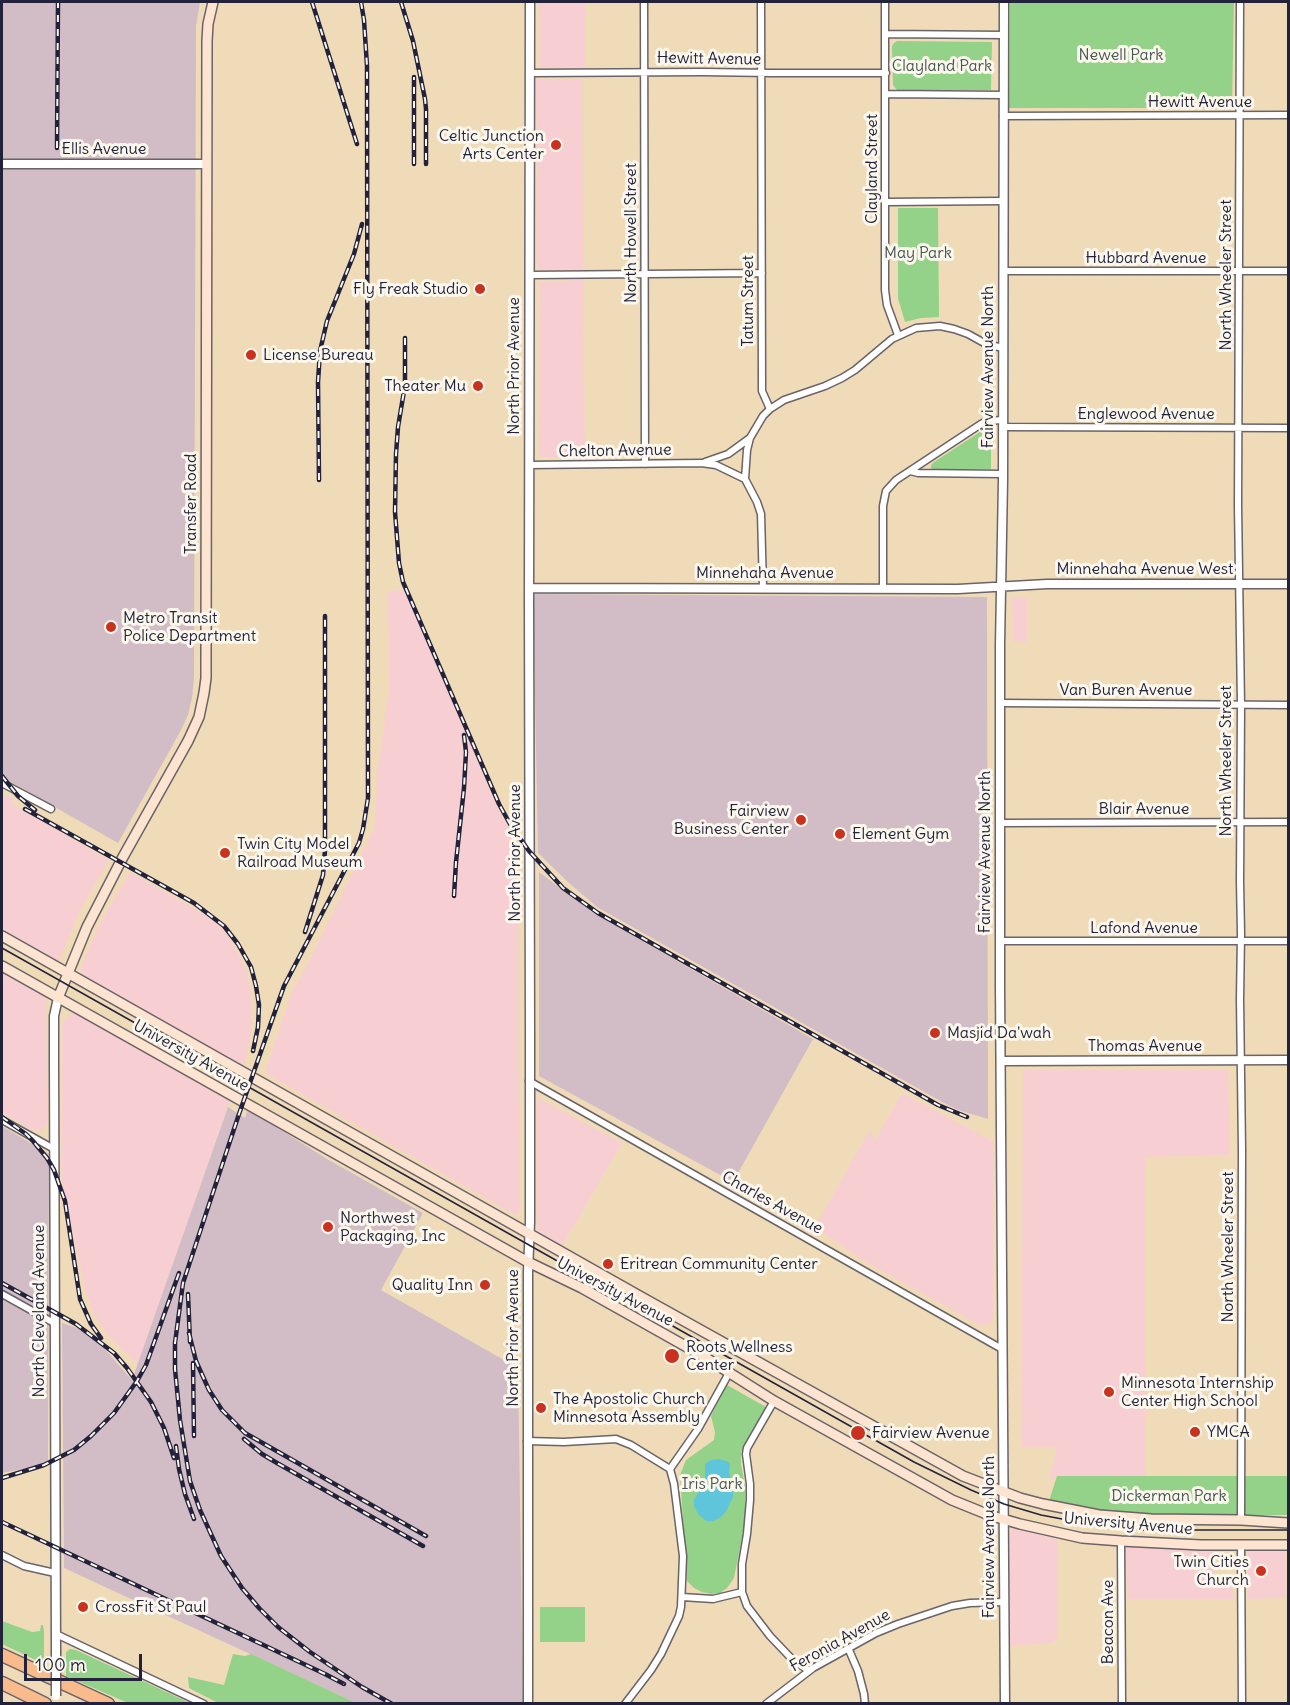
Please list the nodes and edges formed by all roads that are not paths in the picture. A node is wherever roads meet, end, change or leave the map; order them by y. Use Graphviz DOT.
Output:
graph roads {
  1 [pos="213,2"];
  2 [pos="530,2"];
  3 [pos="644,2"];
  4 [pos="761,2"];
  5 [pos="885,2"];
  6 [pos="1004,2"];
  7 [pos="1240,2"];
  8 [pos="885,34"];
  9 [pos="1004,35"];
  10 [pos="645,72"];
  11 [pos="531,73"];
  12 [pos="761,73"];
  13 [pos="886,73"];
  14 [pos="886,94"];
  15 [pos="1003,95"];
  16 [pos="1288,115"];
  17 [pos="1004,116"];
  18 [pos="1240,116"];
  19 [pos="2,164"];
  20 [pos="206,164"];
  21 [pos="1003,201"];
  22 [pos="886,202"];
  23 [pos="1003,271"];
  24 [pos="1240,271"];
  25 [pos="1288,271"];
  26 [pos="762,273"];
  27 [pos="645,274"];
  28 [pos="530,275"];
  29 [pos="898,335"];
  30 [pos="1003,348"];
  31 [pos="770,409"];
  32 [pos="1003,424"];
  33 [pos="1239,428"];
  34 [pos="1288,428"];
  35 [pos="750,438"];
  36 [pos="701,463"];
  37 [pos="645,464"];
  38 [pos="529,465"];
  39 [pos="910,471"];
  40 [pos="1003,474"];
  41 [pos="745,479"];
  42 [pos="1239,584"];
  43 [pos="1288,584"];
  44 [pos="1001,586"];
  45 [pos="528,588"];
  46 [pos="763,588"];
  47 [pos="883,588"];
  48 [pos="1000,703"];
  49 [pos="1240,705"];
  50 [pos="1288,705"];
  51 [pos="2,783"];
  52 [pos="51,809"];
  53 [pos="1000,822"];
  54 [pos="1240,822"];
  55 [pos="1288,822"];
  56 [pos="2,936"];
  57 [pos="1000,941"];
  58 [pos="1241,941"];
  59 [pos="1288,941"];
  60 [pos="2,966"];
  61 [pos="67,973"];
  62 [pos="58,998"];
  63 [pos="1240,1060"];
  64 [pos="1288,1060"];
  65 [pos="1001,1061"];
  66 [pos="529,1082"];
  67 [pos="2,1120"];
  68 [pos="54,1149"];
  69 [pos="529,1233"];
  70 [pos="528,1262"];
  71 [pos="2,1294"];
  72 [pos="54,1323"];
  73 [pos="1002,1349"];
  74 [pos="729,1373"];
  75 [pos="774,1401"];
  76 [pos="527,1441"];
  77 [pos="670,1469"];
  78 [pos="1004,1492"];
  79 [pos="1003,1520"];
  80 [pos="1242,1520"];
  81 [pos="1288,1523"];
  82 [pos="1121,1541"];
  83 [pos="1241,1545"];
  84 [pos="1288,1545"];
  85 [pos="2,1555"];
  86 [pos="55,1573"];
  87 [pos="742,1592"];
  88 [pos="682,1598"];
  89 [pos="1004,1602"];
  90 [pos="56,1634"];
  91 [pos="849,1650"];
  92 [pos="2,1655"];
  93 [pos="809,1671"];
  94 [pos="2,1683"];
  95 [pos="634,1691"];
  96 [pos="45,1704"];
  97 [pos="56,1704"];
  98 [pos="108,1704"];
  99 [pos="204,1704"];
  100 [pos="528,1704"];
  101 [pos="625,1704"];
  102 [pos="636,1704"];
  103 [pos="766,1704"];
  104 [pos="865,1704"];
  105 [pos="1005,1704"];
  106 [pos="1122,1704"];
  107 [pos="1242,1704"];
  1 -- 20 [label="main road, Transfer Road"];
  2 -- 11 [label="street, North Prior Avenue"];
  3 -- 10 [label="street, North Howell Street"];
  4 -- 12 [label="street, Tatum Street"];
  5 -- 8 [label="street, Clayland Street"];
  6 -- 9 [label="street, Fairview Avenue North"];
  7 -- 18 [label="street, North Wheeler Street"];
  8 -- 9 [label="street"];
  8 -- 13 [label="street, Clayland Street"];
  9 -- 15 [label="street, Fairview Avenue North"];
  10 -- 11 [label="street, Hewitt Avenue"];
  10 -- 12 [label="street, Hewitt Avenue"];
  10 -- 27 [label="street, North Howell Street"];
  11 -- 28 [label="street, North Prior Avenue"];
  12 -- 13 [label="street, Hewitt Avenue"];
  12 -- 26 [label="street, Tatum Street"];
  13 -- 14 [label="street, Clayland Street"];
  14 -- 15 [label="street"];
  14 -- 22 [label="street, Clayland Street"];
  15 -- 17 [label="street, Fairview Avenue North"];
  16 -- 18 [label="street, Hewitt Avenue"];
  17 -- 18 [label="street, Hewitt Avenue"];
  17 -- 21 [label="street, Fairview Avenue North"];
  18 -- 24 [label="street, North Wheeler Street"];
  19 -- 20 [label="street, Ellis Avenue"];
  20 -- 61 [label="main road, Transfer Road"];
  21 -- 22 [label="street"];
  21 -- 23 [label="street, Fairview Avenue North"];
  22 -- 29 [label="street, Clayland Street"];
  23 -- 24 [label="street, Hubbard Avenue"];
  23 -- 30 [label="street, Fairview Avenue North"];
  24 -- 25 [label="street, Hubbard Avenue"];
  24 -- 33 [label="street, North Wheeler Street"];
  26 -- 27 [label="street"];
  26 -- 31 [label="street, Tatum Street"];
  27 -- 28 [label="street"];
  27 -- 37 [label="street, North Howell Street"];
  28 -- 38 [label="street, North Prior Avenue"];
  29 -- 30 [label="street"];
  29 -- 31 [label="street"];
  30 -- 32 [label="street, Fairview Avenue North"];
  31 -- 35 [label="street"];
  32 -- 33 [label="street, Englewood Avenue"];
  32 -- 39 [label="street, Englewood Avenue"];
  32 -- 40 [label="street, Fairview Avenue North"];
  33 -- 34 [label="street, Englewood Avenue"];
  33 -- 42 [label="street, North Wheeler Street"];
  35 -- 36 [label="street, Chelton Avenue"];
  35 -- 41 [label="street"];
  36 -- 37 [label="street, Chelton Avenue"];
  36 -- 41 [label="street, Chelton Avenue"];
  37 -- 38 [label="street, Chelton Avenue"];
  38 -- 45 [label="street, North Prior Avenue"];
  39 -- 40 [label="street"];
  39 -- 47 [label="street, Englewood Avenue"];
  40 -- 44 [label="street, Fairview Avenue North"];
  41 -- 46 [label="street"];
  42 -- 43 [label="street, Minnehaha Avenue West"];
  42 -- 44 [label="street, Minnehaha Avenue West"];
  42 -- 49 [label="street, North Wheeler Street"];
  44 -- 47 [label="street, Minnehaha Avenue"];
  44 -- 48 [label="street, Fairview Avenue North"];
  45 -- 46 [label="street, Minnehaha Avenue"];
  45 -- 66 [label="street, North Prior Avenue"];
  46 -- 47 [label="street, Minnehaha Avenue"];
  48 -- 49 [label="street, Van Buren Avenue"];
  48 -- 53 [label="street, Fairview Avenue North"];
  49 -- 50 [label="street, Van Buren Avenue"];
  49 -- 54 [label="street, North Wheeler Street"];
  51 -- 52 [label="street"];
  53 -- 54 [label="street, Blair Avenue"];
  53 -- 57 [label="street, Fairview Avenue North"];
  54 -- 55 [label="street, Blair Avenue"];
  54 -- 58 [label="street, North Wheeler Street"];
  56 -- 61 [label="main road, University Avenue"];
  57 -- 58 [label="street, Lafond Avenue"];
  57 -- 65 [label="street, Fairview Avenue North"];
  58 -- 59 [label="street, Lafond Avenue"];
  58 -- 63 [label="street, North Wheeler Street"];
  60 -- 62 [label="main road, University Avenue"];
  61 -- 62 [label="main road, North Cleveland Avenue"];
  61 -- 69 [label="main road, University Avenue"];
  62 -- 68 [label="street, North Cleveland Avenue"];
  62 -- 70 [label="main road, University Avenue"];
  63 -- 64 [label="street, Thomas Avenue"];
  63 -- 65 [label="street, Thomas Avenue"];
  63 -- 80 [label="street, North Wheeler Street"];
  65 -- 73 [label="street, Fairview Avenue North"];
  66 -- 69 [label="street, North Prior Avenue"];
  66 -- 73 [label="street, Charles Avenue"];
  67 -- 68 [label="street"];
  68 -- 72 [label="street, North Cleveland Avenue"];
  69 -- 70 [label="street, North Prior Avenue"];
  69 -- 78 [label="main road, University Avenue"];
  70 -- 74 [label="main road, University Avenue"];
  70 -- 76 [label="street, North Prior Avenue"];
  71 -- 72 [label="street"];
  72 -- 86 [label="street, North Cleveland Avenue"];
  73 -- 78 [label="street, Fairview Avenue North"];
  74 -- 75 [label="main road, University Avenue"];
  74 -- 77 [label="street"];
  75 -- 79 [label="main road, University Avenue"];
  75 -- 87 [label="street"];
  76 -- 77 [label="street"];
  76 -- 100 [label="street, North Prior Avenue"];
  77 -- 88 [label="street"];
  78 -- 79 [label="street, Fairview Avenue North"];
  78 -- 80 [label="main road, University Avenue"];
  79 -- 82 [label="main road, University Avenue"];
  79 -- 89 [label="street, Fairview Avenue North"];
  80 -- 81 [label="main road, University Avenue"];
  82 -- 83 [label="main road, University Avenue"];
  82 -- 106 [label="street, Beacon Ave"];
  83 -- 84 [label="main road, University Avenue"];
  83 -- 107 [label="street"];
  85 -- 86 [label="street"];
  86 -- 90 [label="street, North Cleveland Avenue"];
  87 -- 88 [label="street"];
  87 -- 93 [label="street"];
  88 -- 95 [label="street"];
  89 -- 91 [label="street, Feronia Avenue"];
  89 -- 105 [label="street, Fairview Avenue North"];
  90 -- 97 [label="street, North Cleveland Avenue, bridge"];
  90 -- 99 [label="street"];
  91 -- 93 [label="street, Feronia Avenue"];
  91 -- 104 [label="street"];
  92 -- 98 [label="highway"];
  93 -- 103 [label="street, Feronia Avenue"];
  94 -- 96 [label="highway"];
  95 -- 101 [label="street"];
  95 -- 102 [label="street"];
}
